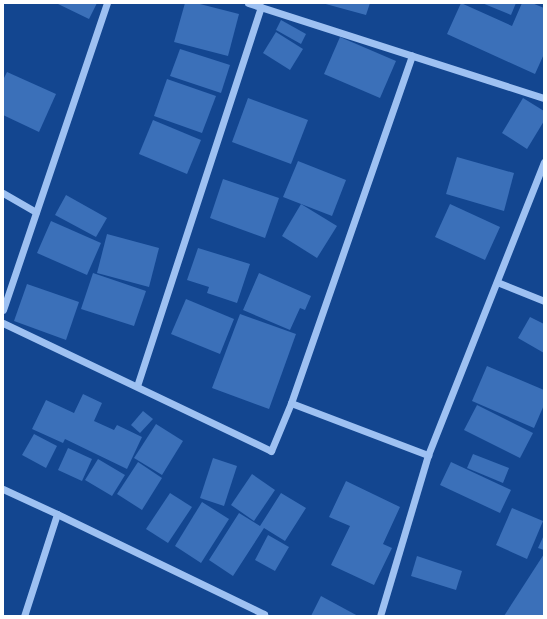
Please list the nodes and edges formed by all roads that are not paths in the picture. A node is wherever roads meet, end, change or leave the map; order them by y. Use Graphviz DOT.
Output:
graph roads {
  1 [pos="107,3"];
  2 [pos="248,3"];
  3 [pos="261,7"];
  4 [pos="412,55"];
  5 [pos="544,98"];
  6 [pos="544,162"];
  7 [pos="3,193"];
  8 [pos="36,212"];
  9 [pos="497,282"];
  10 [pos="544,301"];
  11 [pos="3,310"];
  12 [pos="3,323"];
  13 [pos="137,386"];
  14 [pos="291,403"];
  15 [pos="428,455"];
  16 [pos="3,489"];
  17 [pos="57,514"];
  18 [pos="24,616"];
  19 [pos="263,616"];
  20 [pos="380,616"];
  1 -- 8 [label="street"];
  2 -- 3 [label="street"];
  3 -- 4 [label="street"];
  3 -- 13 [label="street"];
  4 -- 5 [label="street"];
  4 -- 14 [label="street"];
  6 -- 9 [label="street"];
  7 -- 8 [label="street"];
  8 -- 11 [label="street"];
  9 -- 10 [label="street"];
  9 -- 15 [label="street"];
  12 -- 13 [label="street"];
  13 -- 14 [label="street"];
  14 -- 15 [label="street"];
  15 -- 20 [label="street"];
  16 -- 17 [label="street"];
  17 -- 18 [label="street"];
  17 -- 19 [label="street"];
}
